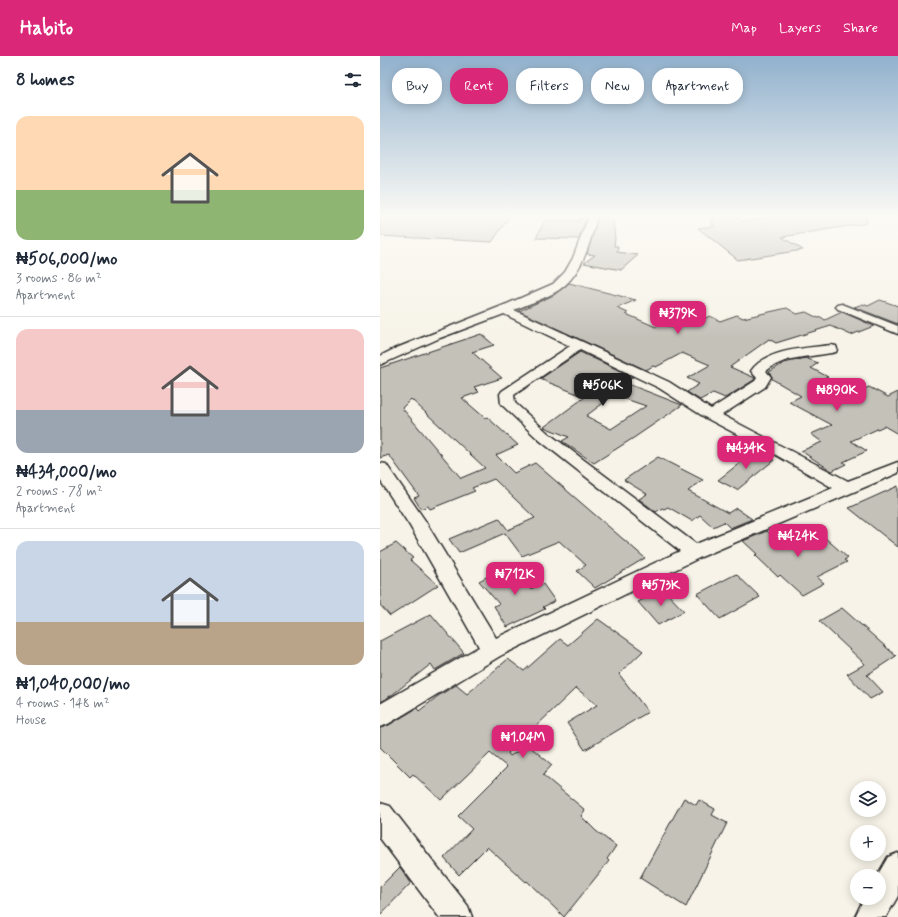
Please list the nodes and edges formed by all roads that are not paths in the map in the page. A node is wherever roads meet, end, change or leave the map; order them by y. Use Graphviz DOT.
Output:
graph roads {
  1 [pos="578,256"];
  2 [pos="842,307"];
  3 [pos="505,310"];
  4 [pos="898,330"];
  5 [pos="580,345"];
  6 [pos="831,349"];
  7 [pos="380,361"];
  8 [pos="711,415"];
  9 [pos="898,467"];
  10 [pos="380,468"];
  11 [pos="847,488"];
  12 [pos="694,552"];
  13 [pos="492,650"];
  14 [pos="380,716"];
  15 [pos="380,816"];
  16 [pos="898,867"];
  17 [pos="457,917"];
  18 [pos="870,917"];
  1 -- 3 [label="street"];
  2 -- 4 [label="street"];
  3 -- 5 [label="street"];
  3 -- 7 [label="street"];
  5 -- 8 [label="street"];
  5 -- 12 [label="street"];
  6 -- 8 [label="street"];
  8 -- 11 [label="street"];
  9 -- 11 [label="street"];
  10 -- 13 [label="street"];
  11 -- 12 [label="street"];
  12 -- 13 [label="street"];
  13 -- 14 [label="street"];
  15 -- 17 [label="street"];
  16 -- 18 [label="street"];
}
